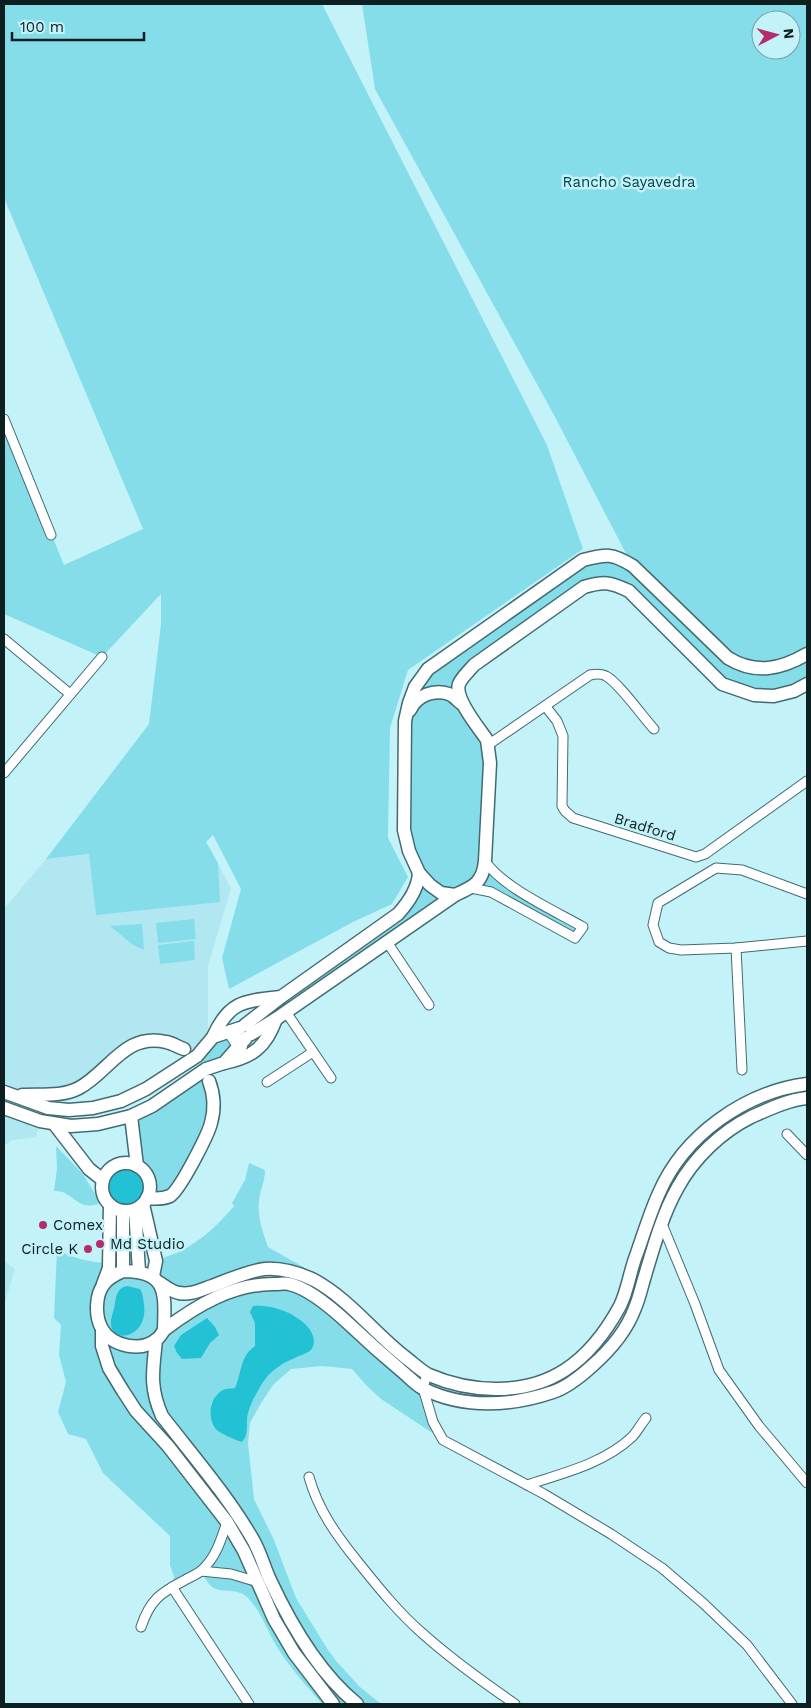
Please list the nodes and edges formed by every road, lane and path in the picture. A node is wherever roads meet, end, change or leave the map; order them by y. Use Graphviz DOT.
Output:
graph roads {
  1 [pos="4,419"];
  2 [pos="51,535"];
  3 [pos="4,639"];
  4 [pos="807,654"];
  5 [pos="102,656"];
  6 [pos="807,684"];
  7 [pos="70,694"];
  8 [pos="464,706"];
  9 [pos="546,707"];
  10 [pos="405,721"];
  11 [pos="654,729"];
  12 [pos="488,745"];
  13 [pos="4,773"];
  14 [pos="807,781"];
  15 [pos="485,861"];
  16 [pos="420,873"];
  17 [pos="471,888"];
  18 [pos="807,894"];
  19 [pos="455,895"];
  20 [pos="387,942"];
  21 [pos="807,942"];
  22 [pos="736,948"];
  23 [pos="281,997"];
  24 [pos="430,1005"];
  25 [pos="281,1016"];
  26 [pos="244,1033"];
  27 [pos="213,1037"];
  28 [pos="184,1049"];
  29 [pos="313,1052"];
  30 [pos="197,1056"];
  31 [pos="224,1063"];
  32 [pos="742,1070"];
  33 [pos="207,1075"];
  34 [pos="331,1078"];
  35 [pos="267,1082"];
  36 [pos="807,1084"];
  37 [pos="9,1093"];
  38 [pos="807,1098"];
  39 [pos="4,1108"];
  40 [pos="131,1116"];
  41 [pos="54,1124"];
  42 [pos="787,1134"];
  43 [pos="807,1155"];
  44 [pos="137,1166"];
  45 [pos="103,1180"];
  46 [pos="110,1205"];
  47 [pos="137,1206"];
  48 [pos="662,1224"];
  49 [pos="136,1229"];
  50 [pos="123,1268"];
  51 [pos="139,1268"];
  52 [pos="157,1280"];
  53 [pos="103,1284"];
  54 [pos="102,1329"];
  55 [pos="160,1335"];
  56 [pos="427,1374"];
  57 [pos="423,1388"];
  58 [pos="646,1418"];
  59 [pos="309,1478"];
  60 [pos="807,1483"];
  61 [pos="527,1485"];
  62 [pos="227,1522"];
  63 [pos="201,1571"];
  64 [pos="258,1582"];
  65 [pos="172,1587"];
  66 [pos="141,1627"];
  67 [pos="249,1704"];
  68 [pos="333,1704"];
  69 [pos="357,1704"];
  70 [pos="515,1704"];
  71 [pos="792,1704"];
  1 -- 2 [label="street"];
  3 -- 7 [label="street"];
  4 -- 10 [label="street"];
  5 -- 7 [label="street"];
  6 -- 8 [label="street"];
  7 -- 13 [label="street"];
  8 -- 10 [label="street"];
  8 -- 12 [label="street"];
  9 -- 11 [label="street"];
  9 -- 12 [label="street"];
  9 -- 14 [label="street, Bradford"];
  10 -- 16 [label="street"];
  12 -- 15 [label="street"];
  15 -- 17 [label="street"];
  15 -- 17 [label="street"];
  16 -- 19 [label="street"];
  16 -- 23 [label="street"];
  17 -- 19 [label="street"];
  18 -- 22 [label="street"];
  19 -- 20 [label="street"];
  20 -- 24 [label="street"];
  20 -- 25 [label="street"];
  21 -- 22 [label="street"];
  22 -- 32 [label="street"];
  23 -- 26 [label="street"];
  23 -- 27 [label="street"];
  25 -- 26 [label="street"];
  25 -- 29 [label="street"];
  25 -- 31 [label="street"];
  26 -- 27 [label="street"];
  26 -- 31 [label="street"];
  27 -- 30 [label="street"];
  28 -- 37 [label="street"];
  29 -- 34 [label="street"];
  29 -- 35 [label="street"];
  30 -- 33 [label="street"];
  30 -- 37 [label="street"];
  31 -- 33 [label="street"];
  33 -- 40 [label="street"];
  33 -- 47 [label="street"];
  36 -- 56 [label="street"];
  38 -- 48 [label="street"];
  39 -- 41 [label="street"];
  40 -- 41 [label="street"];
  40 -- 44 [label="street"];
  41 -- 45 [label="street"];
  42 -- 43 [label="street"];
  44 -- 45 [label="street"];
  44 -- 47 [label="street"];
  45 -- 46 [label="street"];
  46 -- 47 [label="street"];
  46 -- 53 [label="street"];
  47 -- 49 [label="street"];
  48 -- 57 [label="street"];
  48 -- 60 [label="street"];
  49 -- 50 [label="street"];
  49 -- 51 [label="street"];
  49 -- 52 [label="street"];
  50 -- 51 [label="street"];
  50 -- 53 [label="street"];
  51 -- 52 [label="street"];
  52 -- 55 [label="street"];
  52 -- 56 [label="street"];
  53 -- 54 [label="street"];
  54 -- 55 [label="street"];
  54 -- 62 [label="street"];
  55 -- 57 [label="street"];
  55 -- 69 [label="street"];
  56 -- 57 [label="street"];
  57 -- 61 [label="street"];
  58 -- 61 [label="street"];
  59 -- 70 [label="street"];
  61 -- 71 [label="street"];
  62 -- 63 [label="street"];
  62 -- 64 [label="street"];
  63 -- 64 [label="street"];
  63 -- 65 [label="street"];
  64 -- 68 [label="street"];
  65 -- 66 [label="street"];
  65 -- 67 [label="street"];
}
